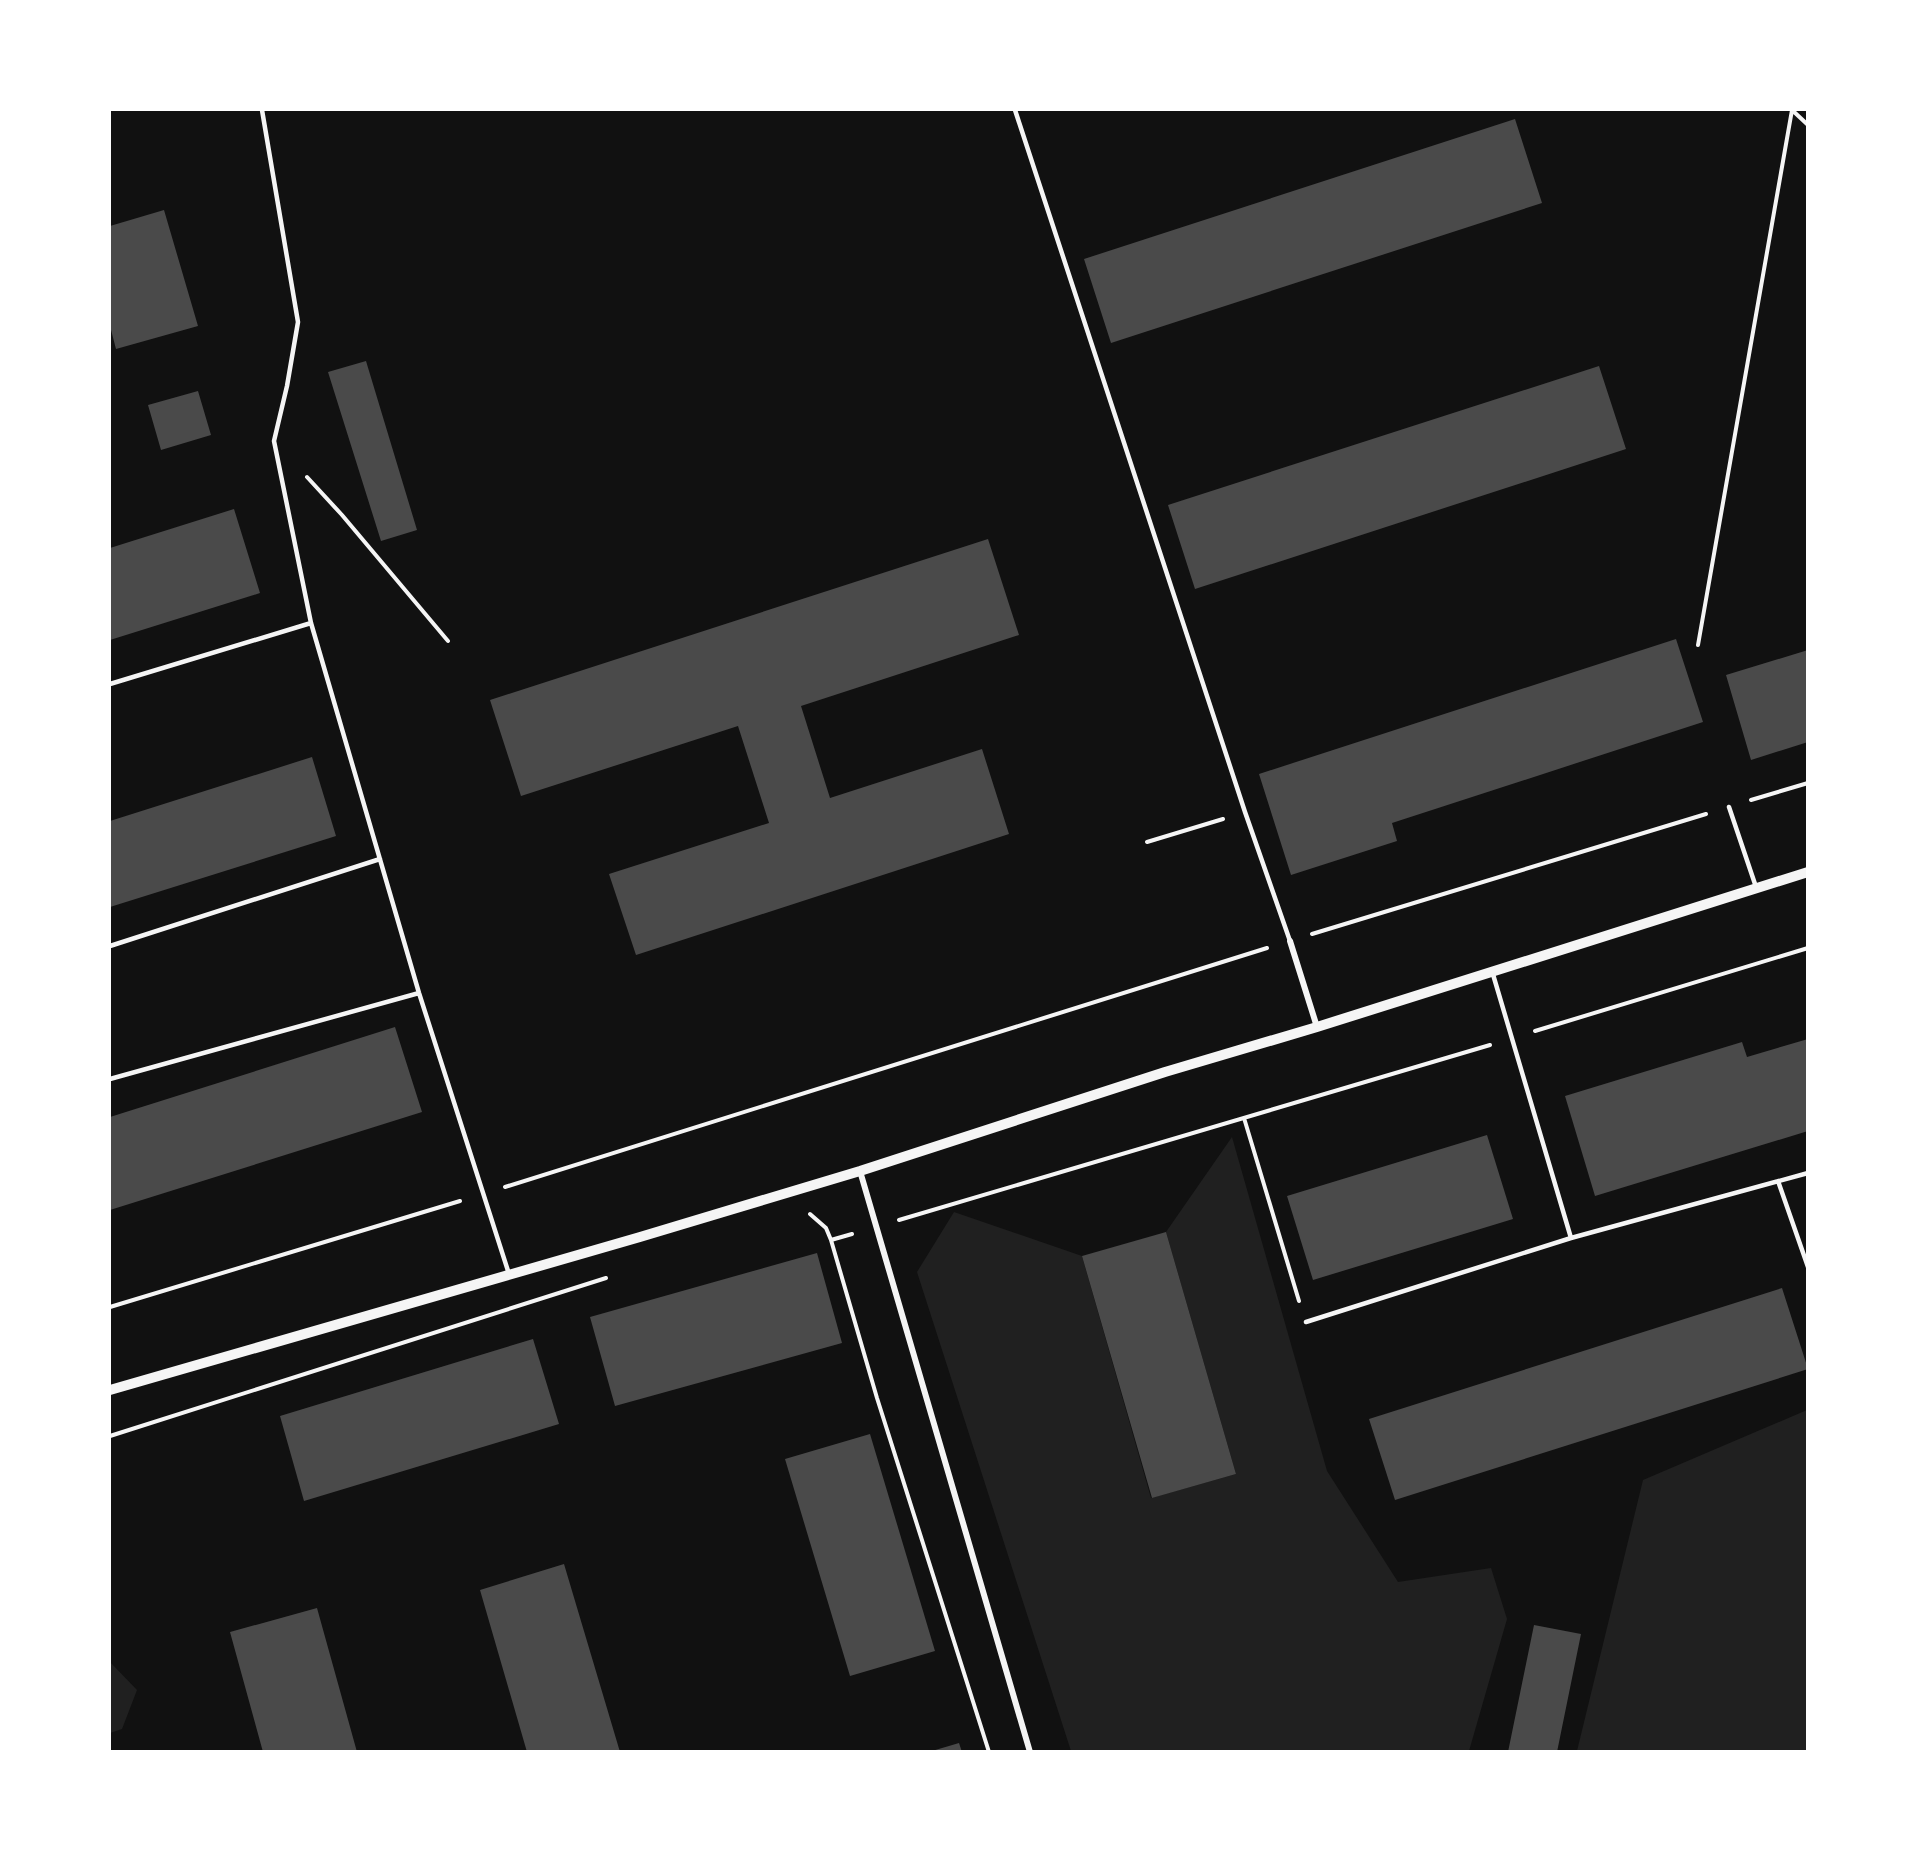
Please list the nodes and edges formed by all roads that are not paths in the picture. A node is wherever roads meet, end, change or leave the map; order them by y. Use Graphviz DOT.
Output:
graph roads {
  1 [pos="262,110"];
  2 [pos="1015,110"];
  3 [pos="311,623"];
  4 [pos="110,684"];
  5 [pos="1729,807"];
  6 [pos="380,860"];
  7 [pos="1808,872"];
  8 [pos="1756,888"];
  9 [pos="1290,940"];
  10 [pos="110,946"];
  11 [pos="1492,971"];
  12 [pos="419,993"];
  13 [pos="1317,1027"];
  14 [pos="110,1079"];
  15 [pos="860,1171"];
  16 [pos="1808,1173"];
  17 [pos="1778,1181"];
  18 [pos="1571,1238"];
  19 [pos="1808,1267"];
  20 [pos="508,1274"];
  21 [pos="1306,1322"];
  22 [pos="110,1390"];
  23 [pos="1030,1752"];
  1 -- 3 [label="lane"];
  2 -- 9 [label="lane"];
  3 -- 4 [label="lane"];
  3 -- 6 [label="lane"];
  5 -- 8 [label="lane"];
  6 -- 10 [label="lane"];
  6 -- 12 [label="lane"];
  7 -- 8 [label="street"];
  8 -- 11 [label="street"];
  9 -- 13 [label="street"];
  11 -- 13 [label="street"];
  11 -- 18 [label="lane"];
  12 -- 14 [label="lane"];
  12 -- 20 [label="lane"];
  13 -- 15 [label="street"];
  15 -- 20 [label="street"];
  15 -- 23 [label="street"];
  16 -- 17 [label="lane"];
  17 -- 18 [label="lane"];
  17 -- 19 [label="lane"];
  18 -- 21 [label="lane"];
  20 -- 22 [label="street"];
}
